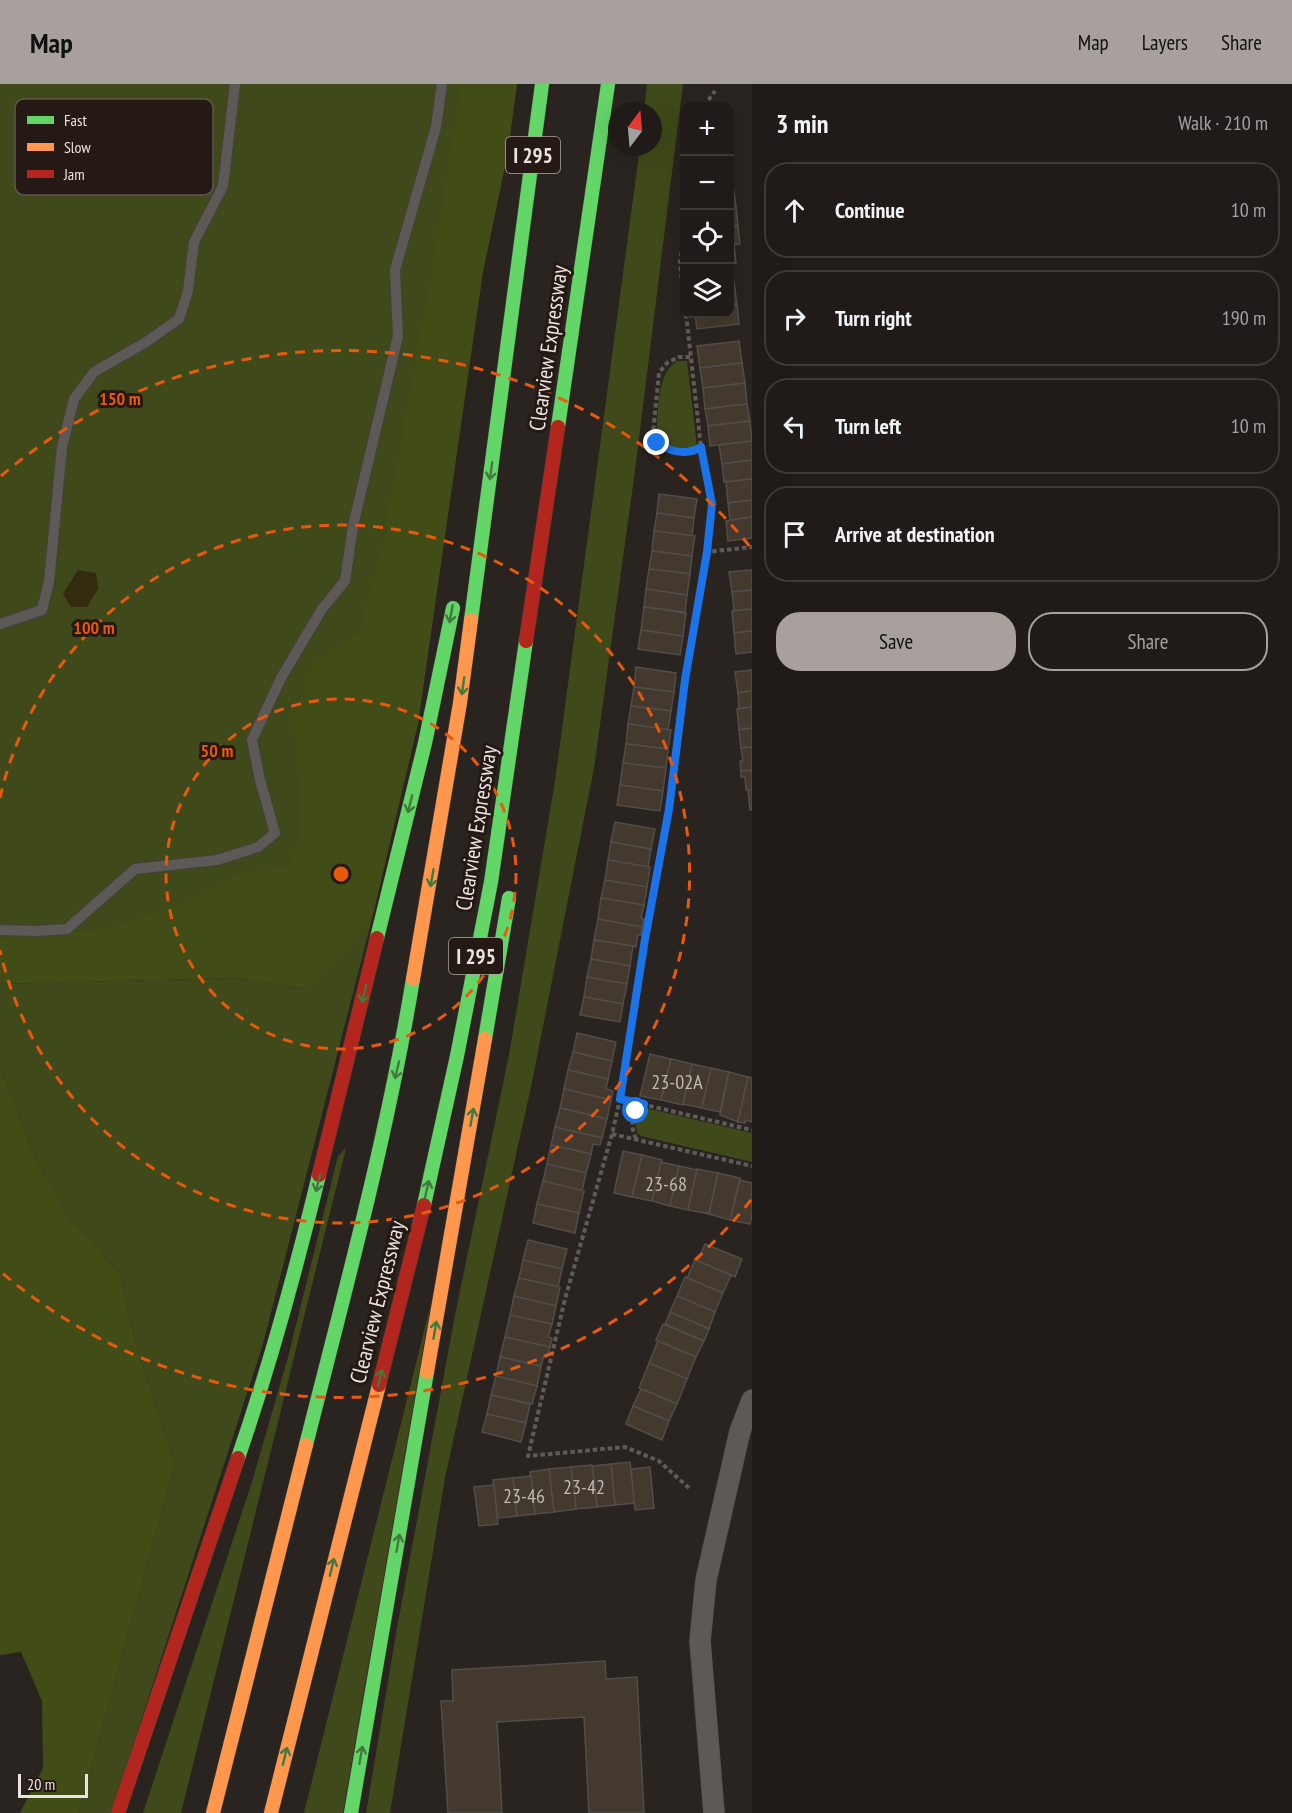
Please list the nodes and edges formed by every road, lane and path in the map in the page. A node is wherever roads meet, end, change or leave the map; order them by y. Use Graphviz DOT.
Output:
graph roads {
  1 [pos="235,84"];
  2 [pos="442,84"];
  3 [pos="542,84"];
  4 [pos="608,84"];
  5 [pos="612,84"];
  6 [pos="715,91"];
  7 [pos="707,102"];
  8 [pos="524,226"];
  9 [pos="686,318"];
  10 [pos="690,357"];
  11 [pos="701,447"];
  12 [pos="472,508"];
  13 [pos="558,523"];
  14 [pos="752,547"];
  15 [pos="707,552"];
  16 [pos="454,599"];
  17 [pos="0,624"];
  18 [pos="511,885"];
  19 [pos="0,930"];
  20 [pos="620,1099"];
  21 [pos="644,1104"];
  22 [pos="752,1130"];
  23 [pos="612,1134"];
  24 [pos="636,1139"];
  25 [pos="752,1166"];
  26 [pos="752,1400"];
  27 [pos="689,1488"];
  28 [pos="118,1813"];
  29 [pos="213,1813"];
  30 [pos="271,1813"];
  31 [pos="351,1813"];
  32 [pos="714,1813"];
  1 -- 17 [label="lane"];
  2 -- 19 [label="lane"];
  3 -- 8 [label="highway, Clearview Expressway / I 295"];
  30 -- 4 [label="highway, Clearview Expressway / I 295, one-way"];
  5 -- 13 [label="highway"];
  6 -- 7 [label="path"];
  8 -- 12 [label="highway"];
  8 -- 29 [label="highway, Clearview Expressway / I 295, one-way"];
  9 -- 10 [label="path"];
  10 -- 11 [label="path"];
  10 -- 11 [label="path"];
  11 -- 15 [label="path"];
  14 -- 15 [label="path"];
  15 -- 20 [label="path"];
  16 -- 28 [label="highway, one-way"];
  31 -- 18 [label="highway, one-way"];
  20 -- 21 [label="path"];
  20 -- 23 [label="path"];
  21 -- 22 [label="path"];
  21 -- 24 [label="path"];
  23 -- 24 [label="path"];
  23 -- 27 [label="path"];
  24 -- 25 [label="path"];
  26 -- 32 [label="street"];
}
